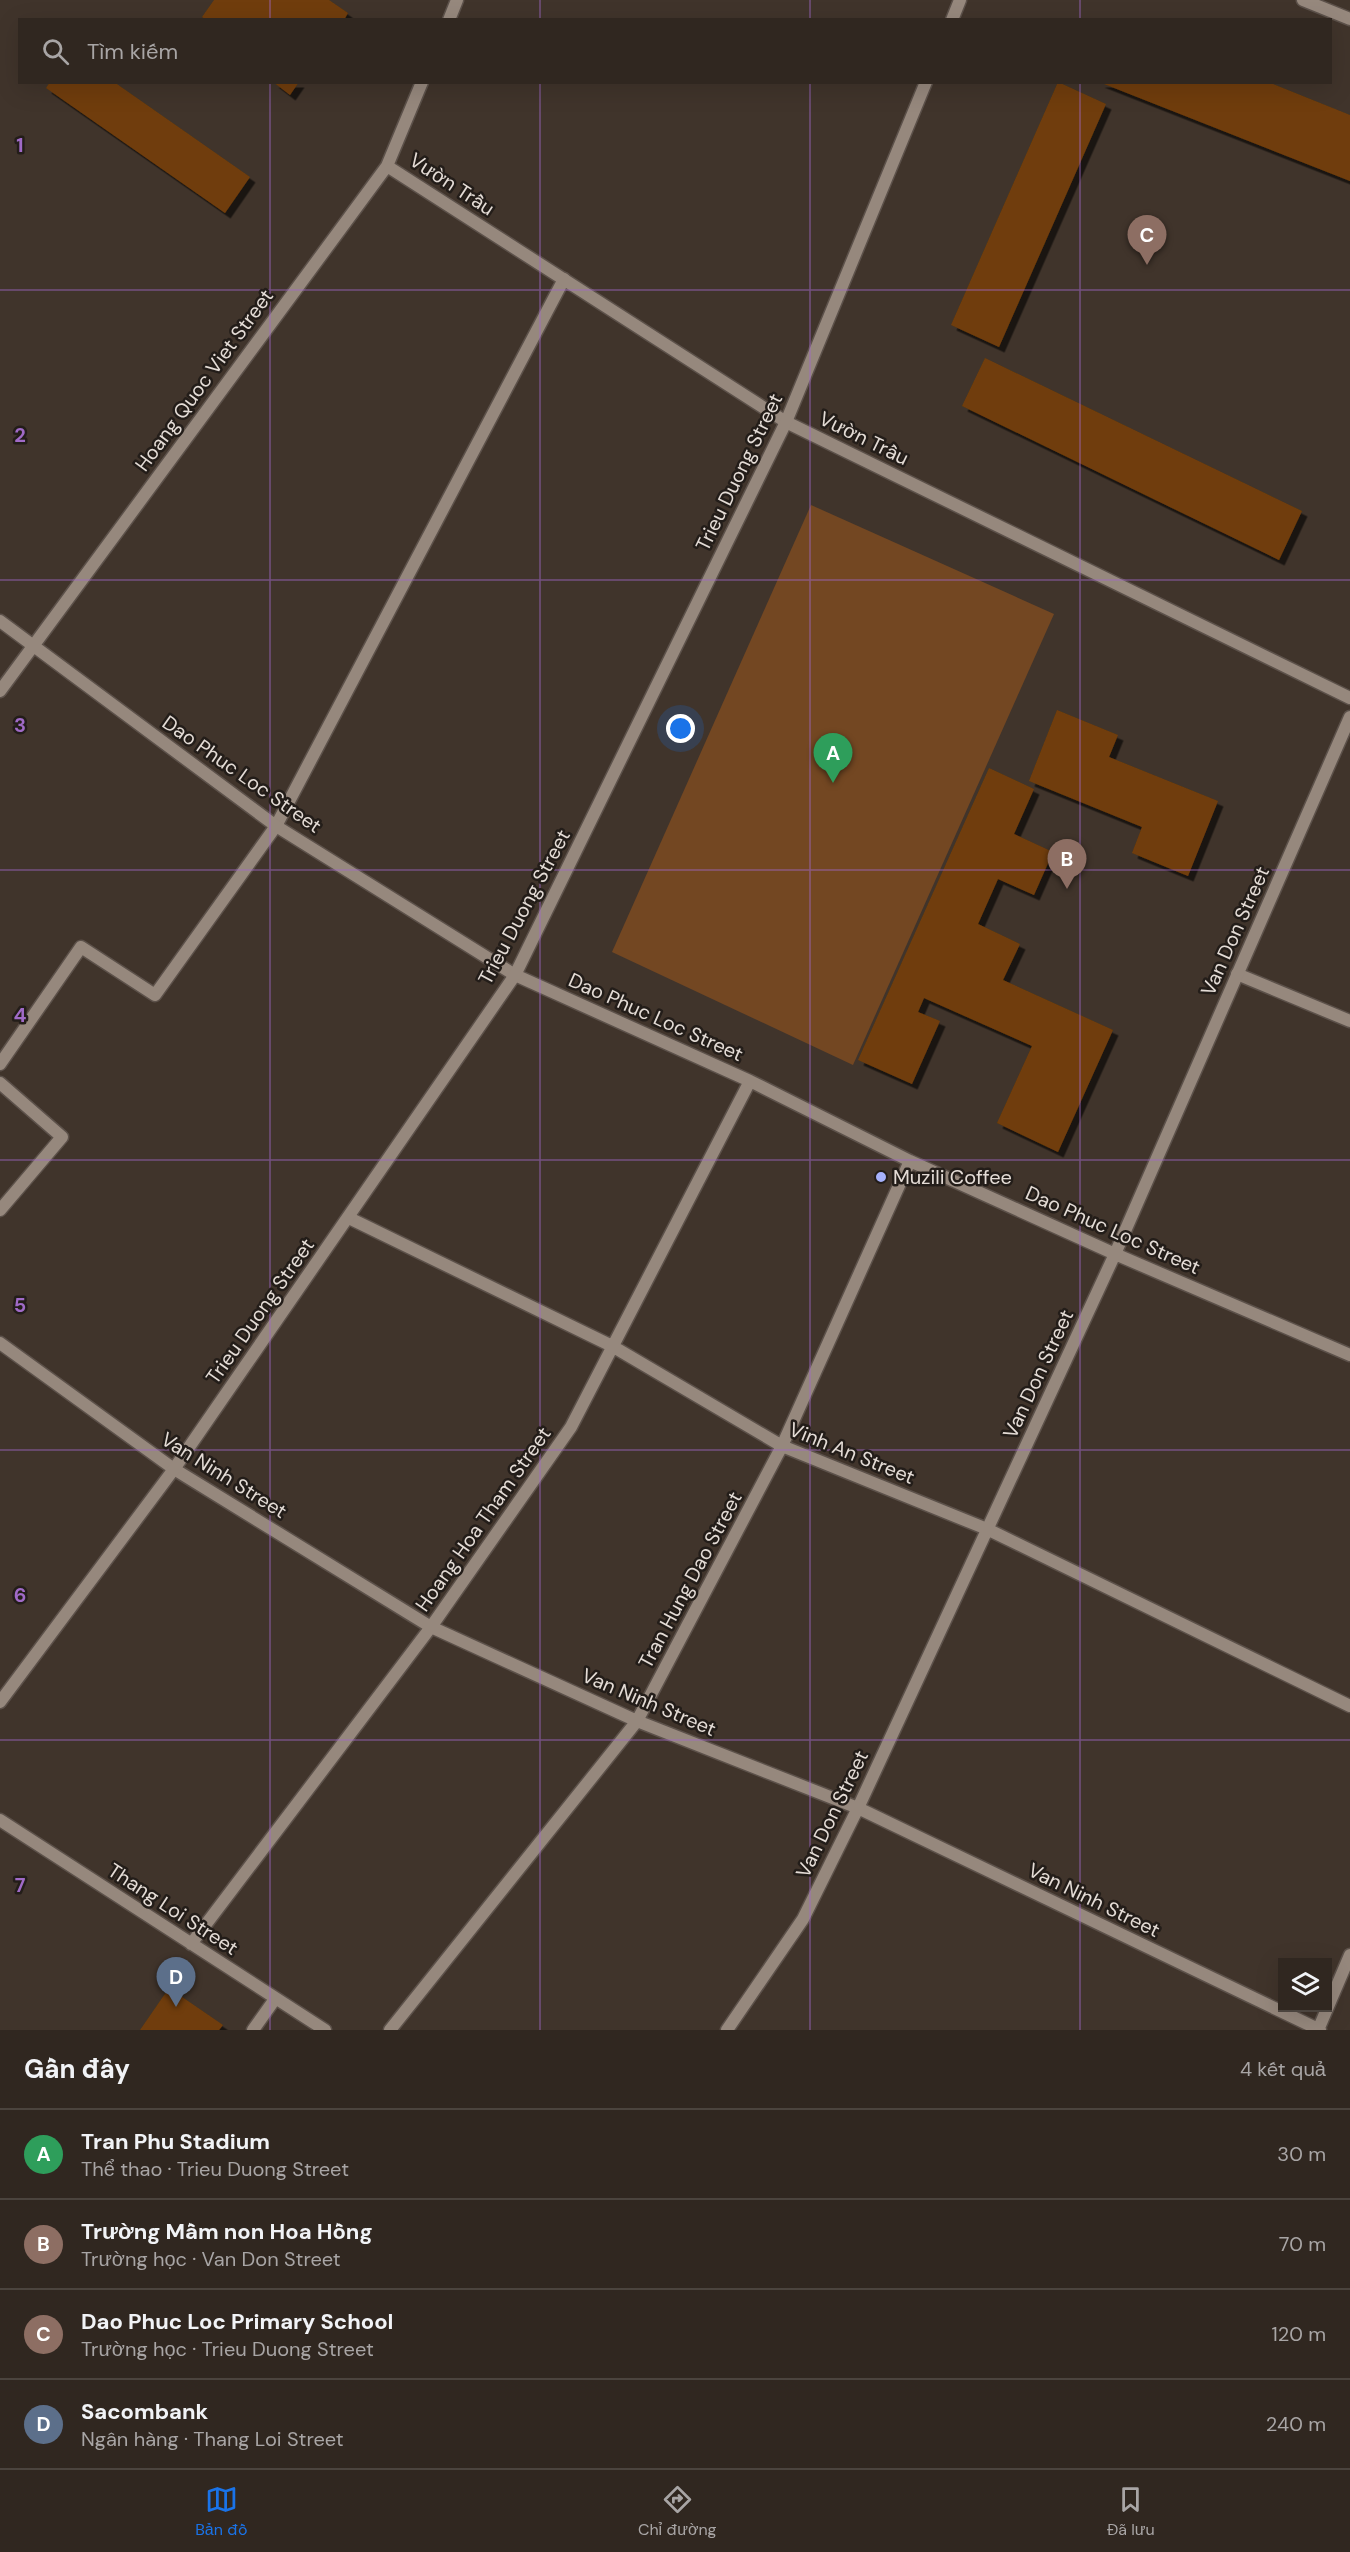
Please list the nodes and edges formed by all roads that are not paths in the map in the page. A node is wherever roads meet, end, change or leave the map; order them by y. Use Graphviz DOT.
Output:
graph roads {
  1 [pos="457,0"];
  2 [pos="960,0"];
  3 [pos="1303,0"];
  4 [pos="450,18"];
  5 [pos="953,18"];
  6 [pos="1350,20"];
  7 [pos="421,84"];
  8 [pos="925,84"];
  9 [pos="387,166"];
  10 [pos="564,279"];
  11 [pos="786,422"];
  12 [pos="0,621"];
  13 [pos="32,646"];
  14 [pos="0,691"];
  15 [pos="1350,698"];
  16 [pos="1350,717"];
  17 [pos="276,826"];
  18 [pos="1238,974"];
  19 [pos="515,975"];
  20 [pos="1350,1020"];
  21 [pos="0,1064"];
  22 [pos="750,1081"];
  23 [pos="0,1083"];
  24 [pos="910,1161"];
  25 [pos="0,1210"];
  26 [pos="349,1218"];
  27 [pos="1115,1254"];
  28 [pos="0,1343"];
  29 [pos="612,1347"];
  30 [pos="1350,1355"];
  31 [pos="782,1446"];
  32 [pos="174,1469"];
  33 [pos="987,1529"];
  34 [pos="431,1627"];
  35 [pos="0,1702"];
  36 [pos="1350,1706"];
  37 [pos="637,1721"];
  38 [pos="858,1808"];
  39 [pos="0,1820"];
  40 [pos="191,1944"];
  41 [pos="1350,1955"];
  42 [pos="275,1999"];
  43 [pos="253,2030"];
  44 [pos="325,2030"];
  45 [pos="390,2030"];
  46 [pos="727,2030"];
  47 [pos="1319,2030"];
  1 -- 4 [label="street"];
  2 -- 5 [label="street"];
  3 -- 6 [label="street"];
  7 -- 9 [label="street, Hoang Quoc Viet Street"];
  8 -- 11 [label="street, Trieu Duong Street"];
  9 -- 10 [label="street, Vườn Trầu"];
  9 -- 13 [label="street, Hoang Quoc Viet Street"];
  10 -- 11 [label="street, Vườn Trầu"];
  10 -- 17 [label="street"];
  11 -- 15 [label="street, Vườn Trầu"];
  11 -- 19 [label="street, Trieu Duong Street"];
  12 -- 13 [label="street, Dao Phuc Loc Street"];
  13 -- 14 [label="street, Hoang Quoc Viet Street"];
  13 -- 17 [label="street, Dao Phuc Loc Street"];
  16 -- 18 [label="street, Van Don Street"];
  17 -- 19 [label="street, Dao Phuc Loc Street"];
  17 -- 21 [label="street"];
  18 -- 20 [label="street"];
  18 -- 27 [label="street, Van Don Street"];
  19 -- 22 [label="street, Dao Phuc Loc Street"];
  19 -- 26 [label="street, Trieu Duong Street"];
  22 -- 24 [label="street, Dao Phuc Loc Street"];
  22 -- 29 [label="street, Hoang Hoa Tham Street"];
  23 -- 25 [label="street"];
  24 -- 27 [label="street, Dao Phuc Loc Street"];
  24 -- 31 [label="street, Tran Hung Dao Street"];
  26 -- 29 [label="street, Vinh An Street"];
  26 -- 32 [label="street, Trieu Duong Street"];
  27 -- 30 [label="street, Dao Phuc Loc Street"];
  27 -- 33 [label="street, Van Don Street"];
  28 -- 32 [label="street, Van Ninh Street"];
  29 -- 31 [label="street, Vinh An Street"];
  29 -- 34 [label="street, Hoang Hoa Tham Street"];
  31 -- 33 [label="street, Vinh An Street"];
  31 -- 37 [label="street, Tran Hung Dao Street"];
  32 -- 34 [label="street, Van Ninh Street"];
  32 -- 35 [label="street, Trieu Duong Street"];
  33 -- 36 [label="street, Vinh An Street"];
  33 -- 38 [label="street, Van Don Street"];
  34 -- 37 [label="street, Van Ninh Street"];
  34 -- 40 [label="street, Hoang Hoa Tham Street"];
  37 -- 38 [label="street, Van Ninh Street"];
  37 -- 45 [label="street, Tran Hung Dao Street"];
  38 -- 46 [label="street, Van Don Street"];
  38 -- 47 [label="street, Van Ninh Street"];
  39 -- 40 [label="street, Thang Loi Street"];
  40 -- 42 [label="street, Thang Loi Street"];
  41 -- 47 [label="street"];
  42 -- 43 [label="street"];
  42 -- 44 [label="street, Thang Loi Street"];
}
